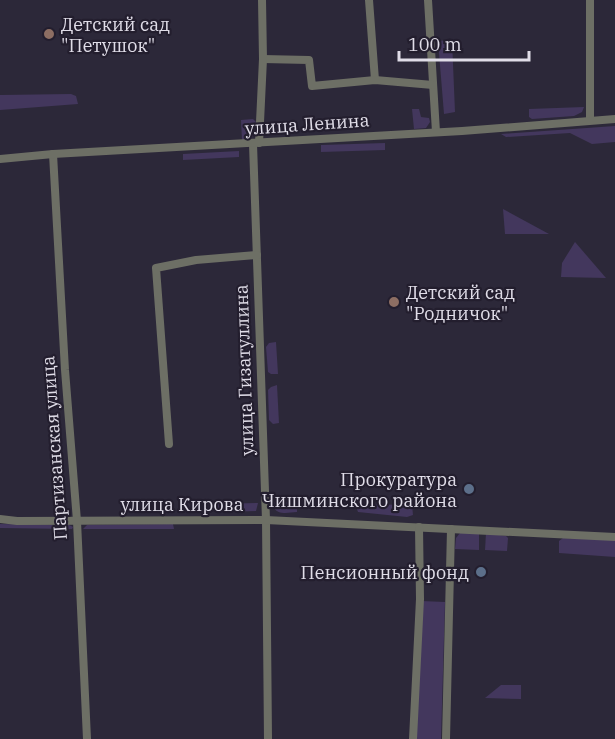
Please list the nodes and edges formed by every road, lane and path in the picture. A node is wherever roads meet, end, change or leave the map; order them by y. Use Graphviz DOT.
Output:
graph roads {
  1 [pos="262,0"];
  2 [pos="369,0"];
  3 [pos="428,0"];
  4 [pos="590,0"];
  5 [pos="263,59"];
  6 [pos="375,80"];
  7 [pos="433,85"];
  8 [pos="615,119"];
  9 [pos="590,120"];
  10 [pos="436,132"];
  11 [pos="256,144"];
  12 [pos="53,154"];
  13 [pos="0,159"];
  14 [pos="257,255"];
  15 [pos="169,444"];
  16 [pos="0,519"];
  17 [pos="266,520"];
  18 [pos="77,521"];
  19 [pos="419,527"];
  20 [pos="452,529"];
  21 [pos="615,537"];
  22 [pos="87,739"];
  23 [pos="268,739"];
  24 [pos="413,739"];
  25 [pos="446,739"];
  1 -- 5 [label="street, улица Гизатуллина"];
  2 -- 6 [label="street"];
  3 -- 7 [label="street"];
  4 -- 9 [label="street"];
  5 -- 6 [label="street"];
  5 -- 11 [label="street, улица Гизатуллина"];
  6 -- 7 [label="street"];
  7 -- 10 [label="street"];
  8 -- 9 [label="street, улица Ленина"];
  9 -- 10 [label="street, улица Ленина"];
  10 -- 11 [label="street, улица Ленина"];
  11 -- 12 [label="street, улица Ленина"];
  11 -- 14 [label="street, улица Гизатуллина"];
  12 -- 13 [label="street, улица Ленина"];
  12 -- 18 [label="street, Партизанская улица"];
  14 -- 15 [label="street"];
  14 -- 17 [label="street, улица Гизатуллина"];
  16 -- 18 [label="street, улица Кирова"];
  17 -- 18 [label="street, улица Кирова"];
  17 -- 19 [label="street, улица Кирова"];
  17 -- 23 [label="street, улица Гизатуллина"];
  18 -- 22 [label="street, Партизанская улица"];
  19 -- 20 [label="street, улица Кирова"];
  19 -- 24 [label="street"];
  20 -- 21 [label="street, улица Кирова"];
  20 -- 25 [label="street"];
}
